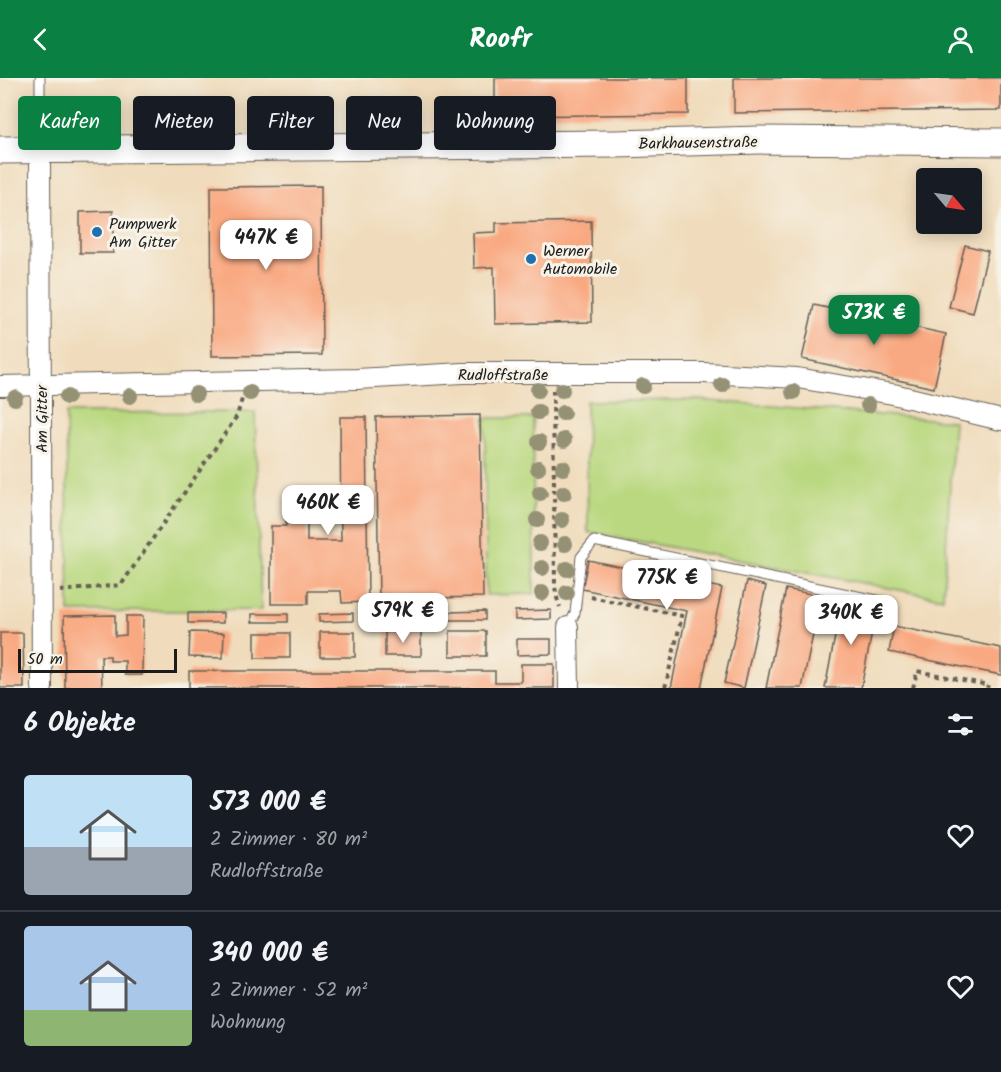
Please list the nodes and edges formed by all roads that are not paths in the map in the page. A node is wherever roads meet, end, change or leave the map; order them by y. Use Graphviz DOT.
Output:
graph roads {
  1 [pos="40,78"];
  2 [pos="40,96"];
  3 [pos="1001,142"];
  4 [pos="121,148"];
  5 [pos="0,150"];
  6 [pos="18,150"];
  7 [pos="40,150"];
  8 [pos="41,385"];
  9 [pos="0,386"];
  10 [pos="1001,420"];
  11 [pos="891,603"];
  12 [pos="568,627"];
  13 [pos="42,688"];
  14 [pos="569,688"];
  1 -- 2 [label="lane"];
  3 -- 4 [label="main road, Barkhausenstraße"];
  5 -- 6 [label="main road, Barkhausenstraße"];
  7 -- 8 [label="street, Am Gitter"];
  8 -- 9 [label="street, Rudloffstraße"];
  8 -- 10 [label="street, Rudloffstraße"];
  8 -- 13 [label="street, Am Gitter"];
  11 -- 12 [label="lane"];
  12 -- 14 [label="street"];
}
